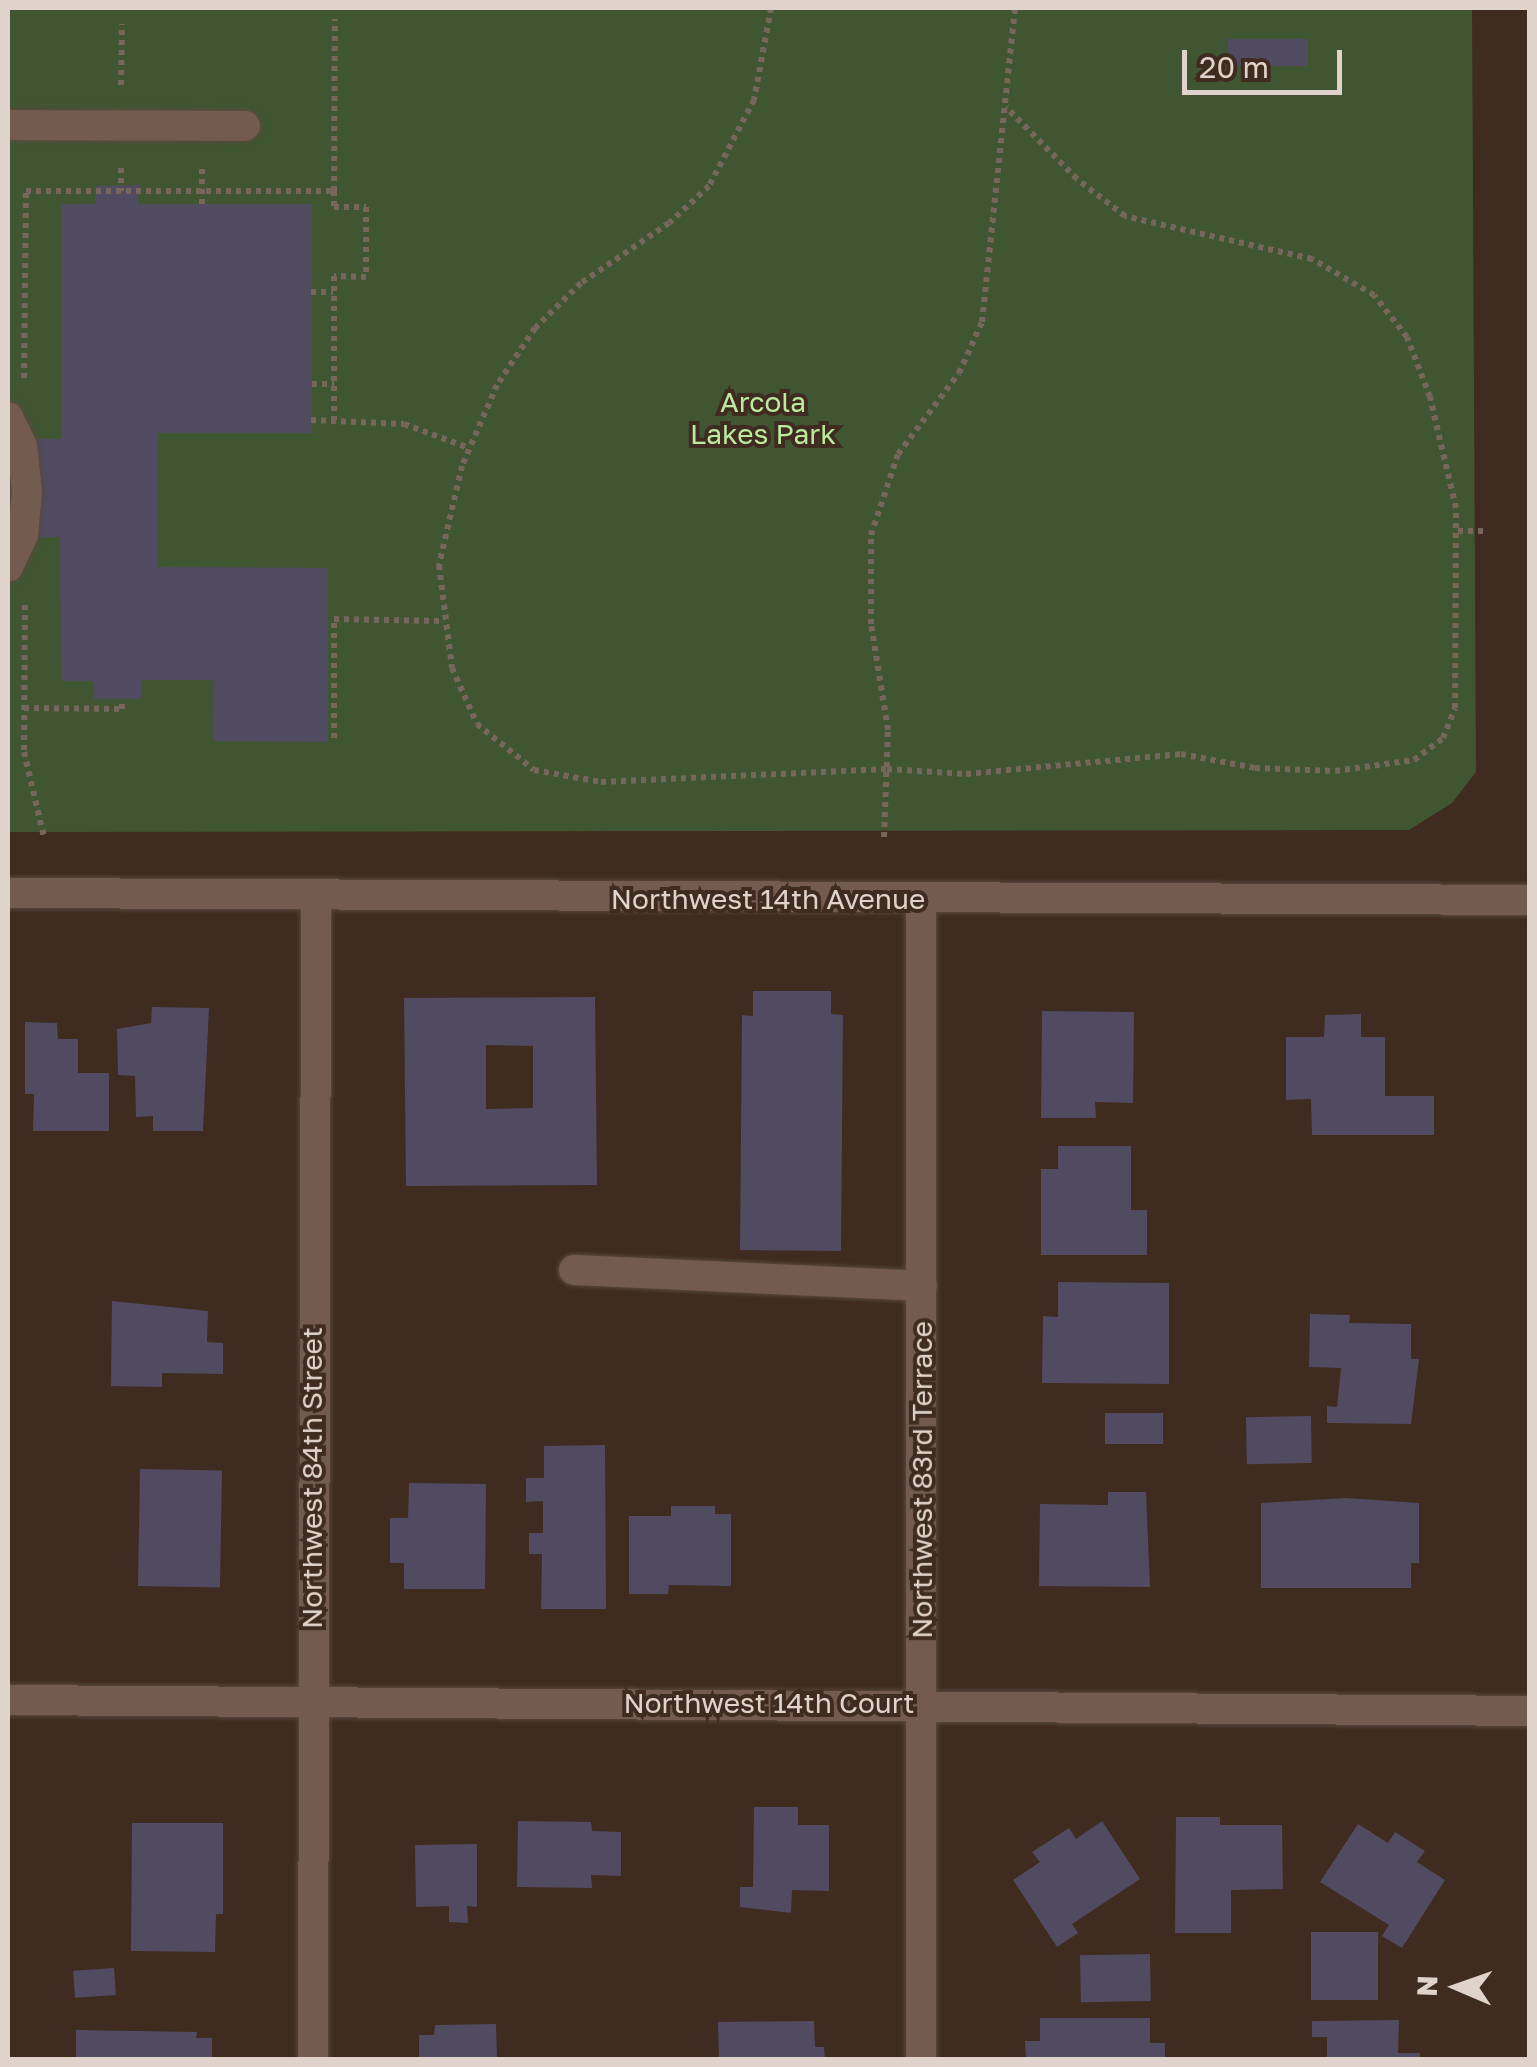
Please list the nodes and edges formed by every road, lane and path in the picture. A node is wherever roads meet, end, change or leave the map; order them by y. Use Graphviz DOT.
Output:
graph roads {
  1 [pos="771,8"];
  2 [pos="1015,8"];
  3 [pos="335,18"];
  4 [pos="122,24"];
  5 [pos="121,94"];
  6 [pos="1006,107"];
  7 [pos="8,125"];
  8 [pos="244,126"];
  9 [pos="148,190"];
  10 [pos="334,191"];
  11 [pos="147,204"];
  12 [pos="311,292"];
  13 [pos="334,292"];
  14 [pos="312,384"];
  15 [pos="334,384"];
  16 [pos="24,385"];
  17 [pos="8,418"];
  18 [pos="311,420"];
  19 [pos="334,420"];
  20 [pos="469,448"];
  21 [pos="1458,531"];
  22 [pos="1485,531"];
  23 [pos="8,567"];
  24 [pos="25,597"];
  25 [pos="442,621"];
  26 [pos="122,699"];
  27 [pos="24,708"];
  28 [pos="334,738"];
  29 [pos="888,769"];
  30 [pos="44,837"];
  31 [pos="884,837"];
  32 [pos="8,893"];
  33 [pos="316,896"];
  34 [pos="921,900"];
  35 [pos="1530,900"];
  36 [pos="574,1270"];
  37 [pos="922,1286"];
  38 [pos="8,1700"];
  39 [pos="311,1702"];
  40 [pos="923,1703"];
  41 [pos="1530,1712"];
  42 [pos="313,2060"];
  43 [pos="920,2060"];
  1 -- 20 [label="path"];
  2 -- 6 [label="path"];
  3 -- 10 [label="path"];
  4 -- 5 [label="path"];
  6 -- 21 [label="path"];
  6 -- 29 [label="path"];
  7 -- 8 [label="street"];
  9 -- 10 [label="path"];
  9 -- 11 [label="path"];
  9 -- 16 [label="path"];
  10 -- 13 [label="path"];
  12 -- 13 [label="path"];
  13 -- 15 [label="path"];
  14 -- 15 [label="path"];
  15 -- 19 [label="path"];
  17 -- 23 [label="street"];
  18 -- 19 [label="path"];
  19 -- 20 [label="path"];
  20 -- 25 [label="path"];
  21 -- 22 [label="path"];
  21 -- 29 [label="path"];
  24 -- 27 [label="path"];
  25 -- 28 [label="path"];
  25 -- 29 [label="path"];
  26 -- 27 [label="path"];
  27 -- 30 [label="path"];
  29 -- 31 [label="path"];
  32 -- 33 [label="street, Northwest 14th Avenue"];
  33 -- 34 [label="street, Northwest 14th Avenue"];
  33 -- 39 [label="street, Northwest 84th Street"];
  34 -- 35 [label="street, Northwest 14th Avenue"];
  34 -- 37 [label="street, Northwest 83rd Terrace"];
  36 -- 37 [label="street"];
  37 -- 40 [label="street, Northwest 83rd Terrace"];
  38 -- 39 [label="street, Northwest 14th Court"];
  39 -- 40 [label="street, Northwest 14th Court"];
  39 -- 42 [label="street, Northwest 84th Street"];
  40 -- 41 [label="street, Northwest 14th Court"];
  40 -- 43 [label="street, Northwest 83rd Terrace"];
}
